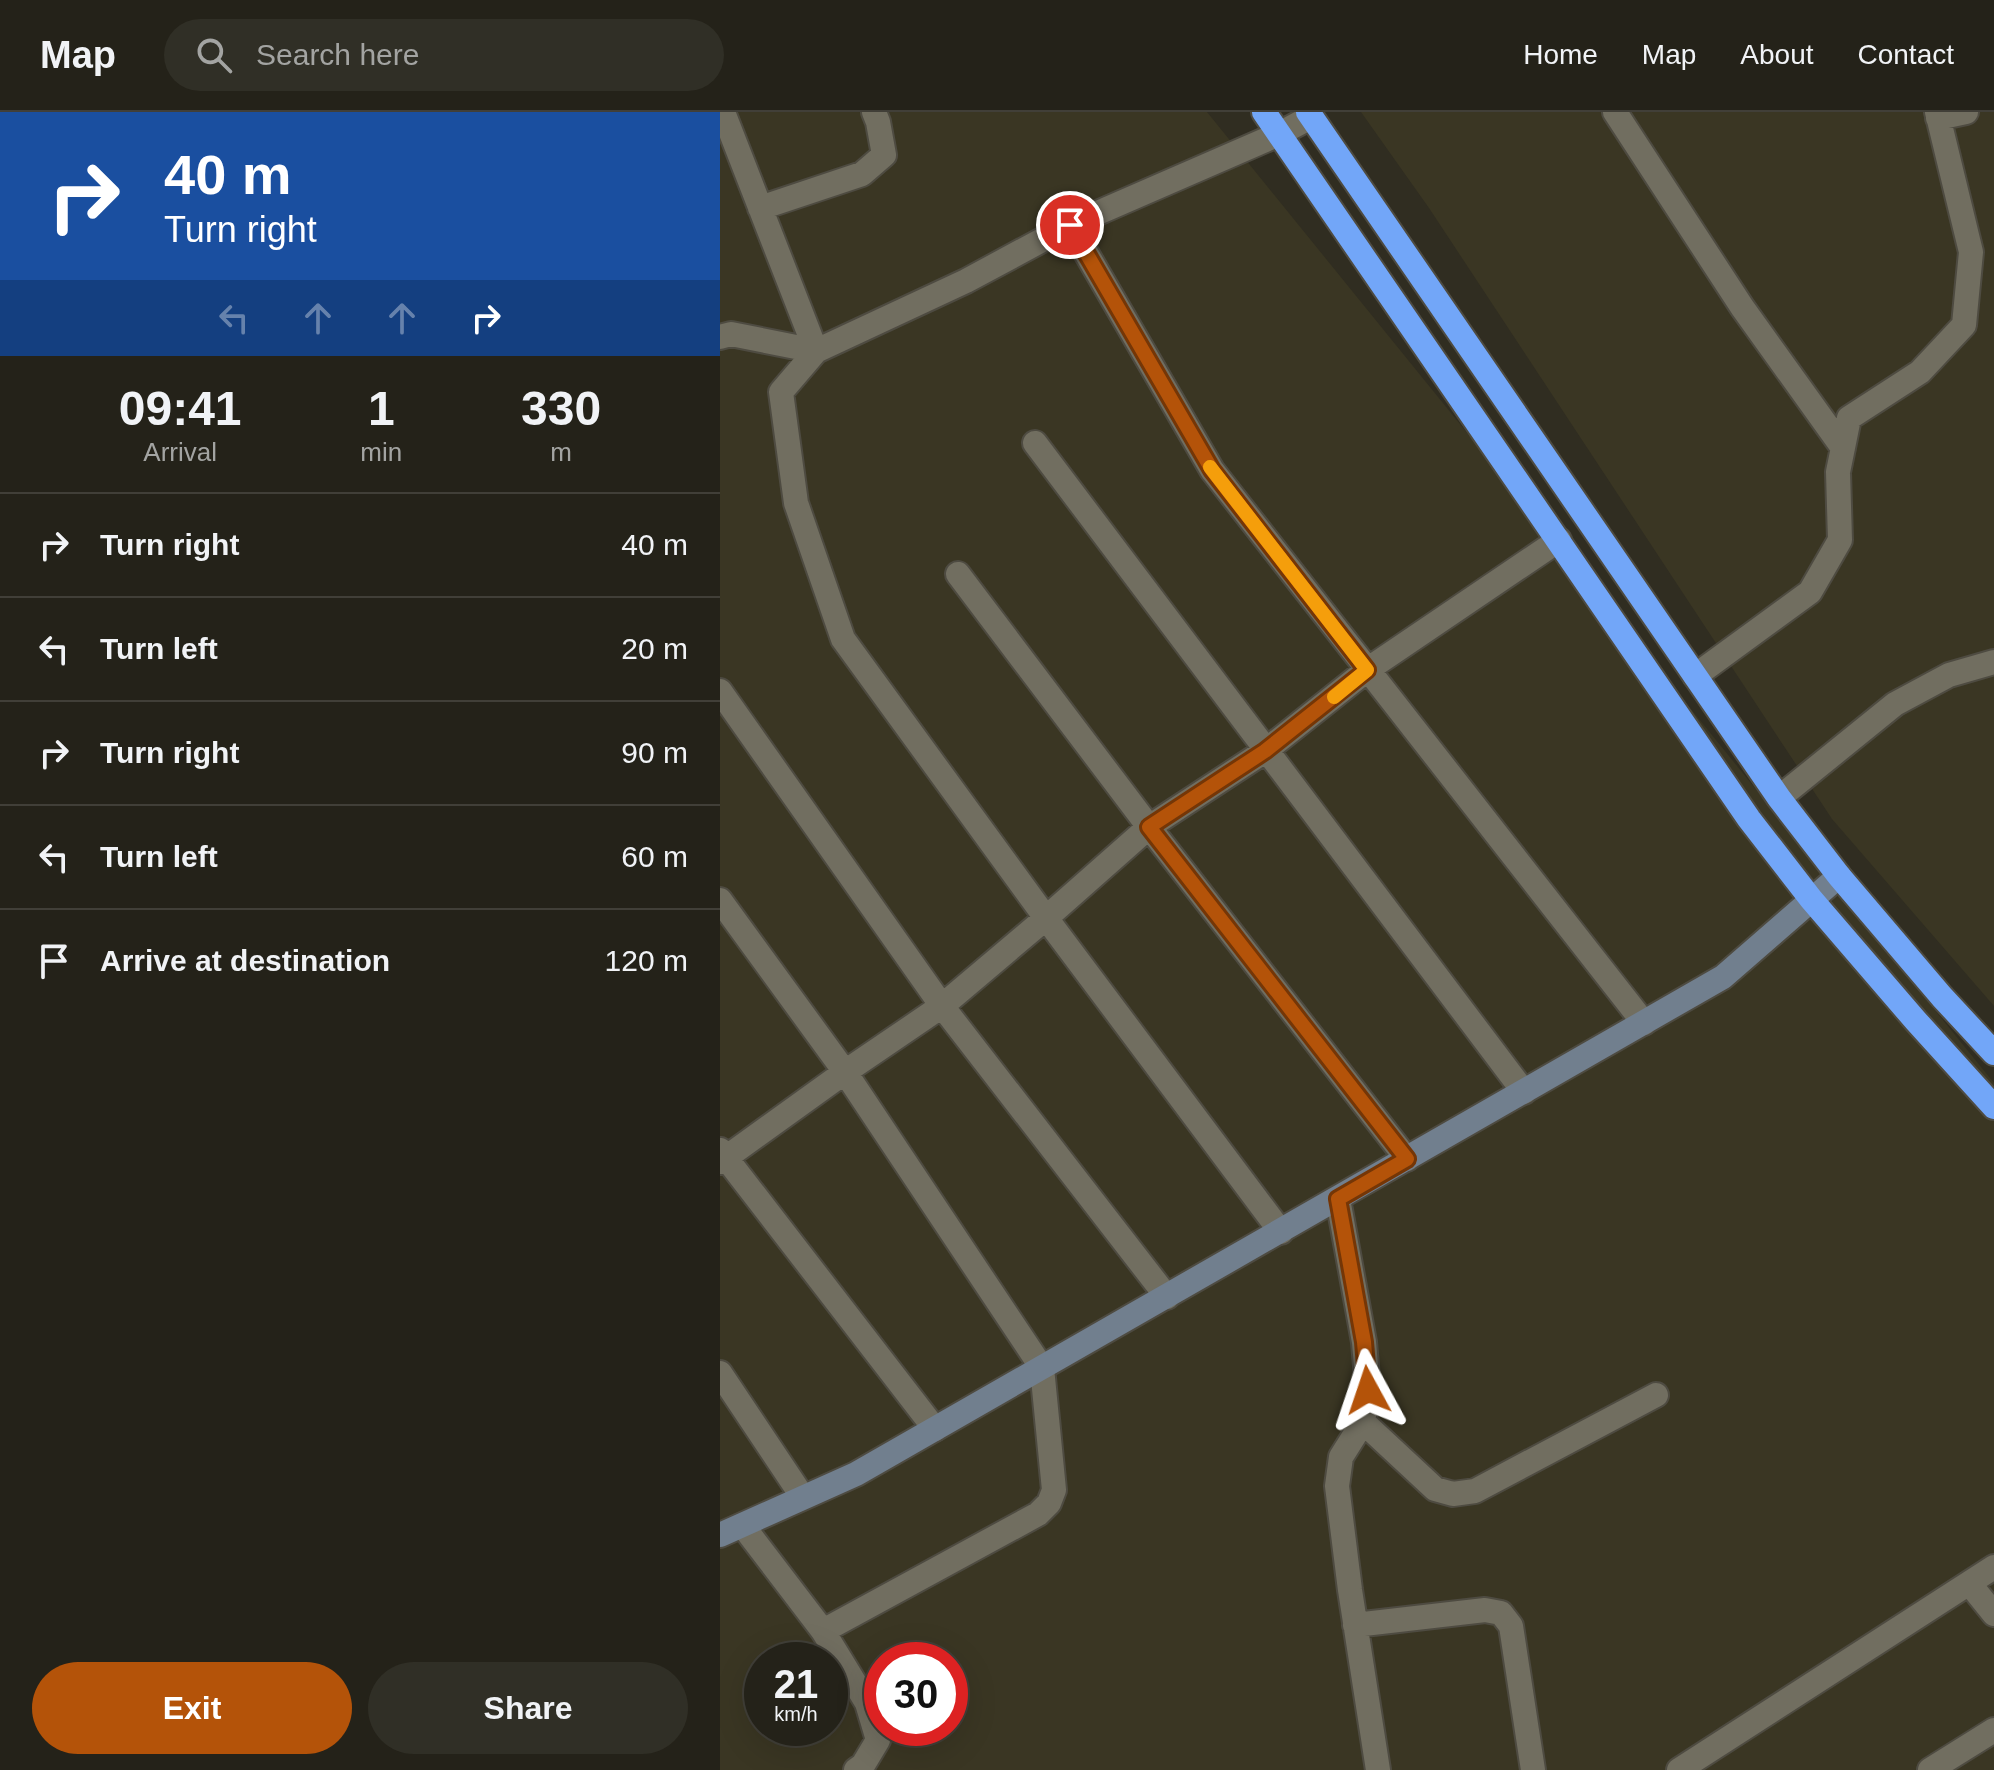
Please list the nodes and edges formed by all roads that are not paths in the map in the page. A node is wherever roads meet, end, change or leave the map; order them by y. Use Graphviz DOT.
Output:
graph roads {
  1 [pos="723,112"];
  2 [pos="874,112"];
  3 [pos="1264,112"];
  4 [pos="1615,112"];
  5 [pos="1966,112"];
  6 [pos="1310,114"];
  7 [pos="1937,115"];
  8 [pos="1279,134"];
  9 [pos="760,208"];
  10 [pos="1070,225"];
  11 [pos="720,337"];
  12 [pos="816,351"];
  13 [pos="1035,443"];
  14 [pos="1843,448"];
  15 [pos="1559,540"];
  16 [pos="958,574"];
  17 [pos="1994,662"];
  18 [pos="1367,670"];
  19 [pos="1695,676"];
  20 [pos="720,691"];
  21 [pos="1265,751"];
  22 [pos="1779,798"];
  23 [pos="1149,827"];
  24 [pos="1839,876"];
  25 [pos="1811,899"];
  26 [pos="720,900"];
  27 [pos="1046,918"];
  28 [pos="942,1006"];
  29 [pos="1644,1023"];
  30 [pos="1994,1053"];
  31 [pos="845,1072"];
  32 [pos="1524,1092"];
  33 [pos="1994,1107"];
  34 [pos="722,1157"];
  35 [pos="1407,1159"];
  36 [pos="1338,1199"];
  37 [pos="1281,1232"];
  38 [pos="1167,1297"];
  39 [pos="1042,1368"];
  40 [pos="720,1373"];
  41 [pos="1656,1395"];
  42 [pos="1363,1422"];
  43 [pos="935,1429"];
  44 [pos="802,1496"];
  45 [pos="743,1526"];
  46 [pos="720,1535"];
  47 [pos="1994,1567"];
  48 [pos="1969,1583"];
  49 [pos="1994,1614"];
  50 [pos="1355,1625"];
  51 [pos="823,1631"];
  52 [pos="1994,1730"];
  53 [pos="856,1770"];
  54 [pos="1378,1770"];
  55 [pos="1533,1770"];
  56 [pos="1679,1770"];
  57 [pos="1930,1770"];
  1 -- 9 [label="street"];
  2 -- 9 [label="street"];
  3 -- 8 [label="highway"];
  4 -- 14 [label="street"];
  5 -- 7 [label="street"];
  6 -- 8 [label="street"];
  6 -- 19 [label="highway"];
  7 -- 14 [label="street"];
  8 -- 10 [label="street"];
  8 -- 15 [label="highway"];
  9 -- 12 [label="street"];
  10 -- 12 [label="street"];
  10 -- 18 [label="street"];
  11 -- 12 [label="street"];
  12 -- 27 [label="street"];
  13 -- 21 [label="street"];
  14 -- 19 [label="street"];
  15 -- 18 [label="street"];
  15 -- 25 [label="highway"];
  16 -- 23 [label="street"];
  17 -- 22 [label="street"];
  18 -- 21 [label="street"];
  18 -- 29 [label="street"];
  19 -- 22 [label="highway"];
  20 -- 28 [label="street"];
  21 -- 23 [label="street"];
  21 -- 32 [label="street"];
  22 -- 24 [label="highway"];
  23 -- 27 [label="street"];
  23 -- 35 [label="street"];
  24 -- 25 [label="street"];
  24 -- 30 [label="highway"];
  25 -- 29 [label="street"];
  25 -- 33 [label="highway"];
  26 -- 31 [label="street"];
  27 -- 28 [label="street"];
  27 -- 37 [label="street"];
  28 -- 31 [label="street"];
  28 -- 38 [label="street"];
  29 -- 32 [label="street"];
  31 -- 34 [label="street"];
  31 -- 39 [label="street"];
  32 -- 35 [label="street"];
  34 -- 43 [label="street"];
  35 -- 36 [label="street"];
  36 -- 37 [label="street"];
  36 -- 42 [label="street"];
  37 -- 38 [label="street"];
  38 -- 39 [label="street"];
  39 -- 43 [label="street"];
  39 -- 51 [label="street"];
  40 -- 44 [label="street"];
  41 -- 42 [label="street"];
  42 -- 50 [label="street"];
  43 -- 44 [label="street"];
  44 -- 45 [label="street"];
  45 -- 46 [label="street"];
  45 -- 51 [label="street"];
  47 -- 48 [label="street"];
  48 -- 49 [label="street"];
  48 -- 56 [label="street"];
  50 -- 54 [label="street"];
  50 -- 55 [label="street"];
  51 -- 53 [label="street"];
  52 -- 57 [label="street"];
}
